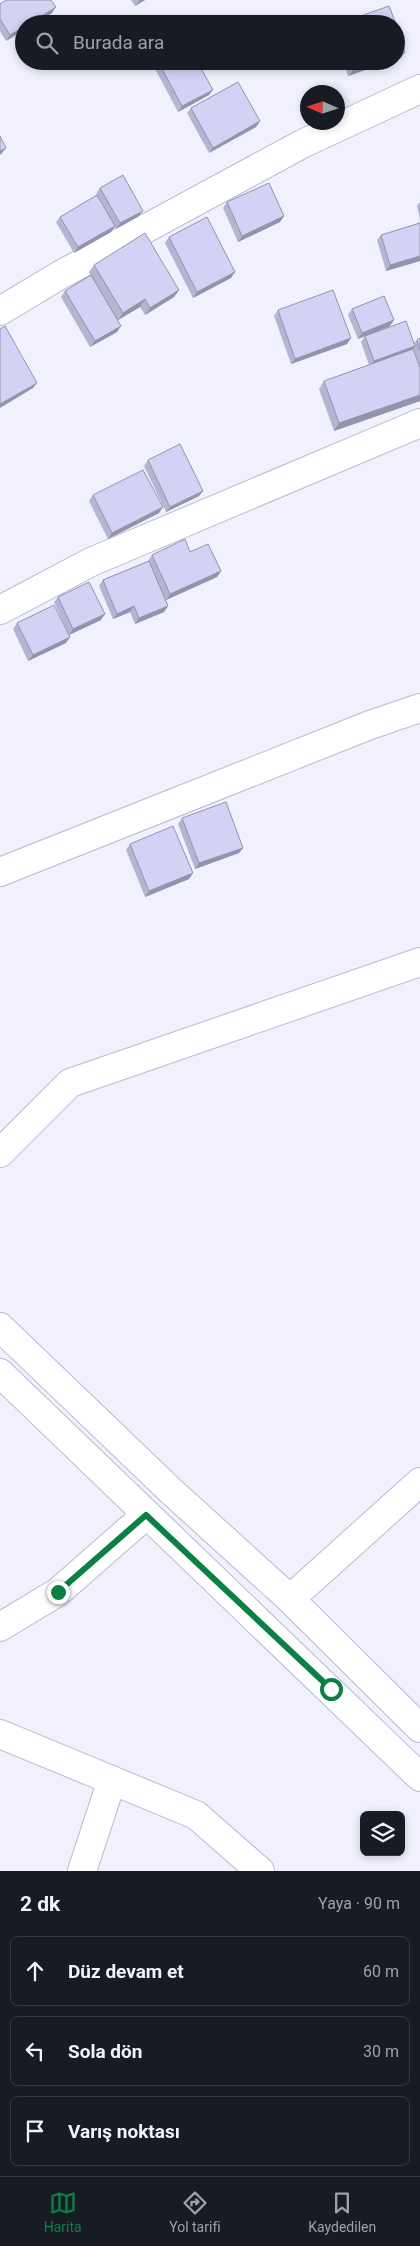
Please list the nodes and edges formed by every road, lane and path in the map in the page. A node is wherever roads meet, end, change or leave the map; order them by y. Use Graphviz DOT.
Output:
graph roads {
  1 [pos="420,90"];
  2 [pos="0,311"];
  3 [pos="420,423"];
  4 [pos="0,610"];
  5 [pos="420,708"];
  6 [pos="0,872"];
  7 [pos="420,962"];
  8 [pos="0,1152"];
  9 [pos="0,1327"];
  10 [pos="0,1373"];
  11 [pos="420,1482"];
  12 [pos="146,1515"];
  13 [pos="290,1600"];
  14 [pos="0,1627"];
  15 [pos="420,1728"];
  16 [pos="0,1734"];
  17 [pos="420,1777"];
  18 [pos="112,1780"];
  19 [pos="82,1871"];
  20 [pos="260,1871"];
  1 -- 2 [label="street"];
  3 -- 4 [label="street"];
  5 -- 6 [label="street"];
  7 -- 8 [label="street"];
  9 -- 13 [label="street"];
  10 -- 12 [label="street"];
  11 -- 13 [label="street"];
  12 -- 14 [label="street"];
  12 -- 17 [label="street"];
  13 -- 15 [label="street"];
  16 -- 18 [label="street"];
  18 -- 19 [label="street"];
  18 -- 20 [label="street"];
}
